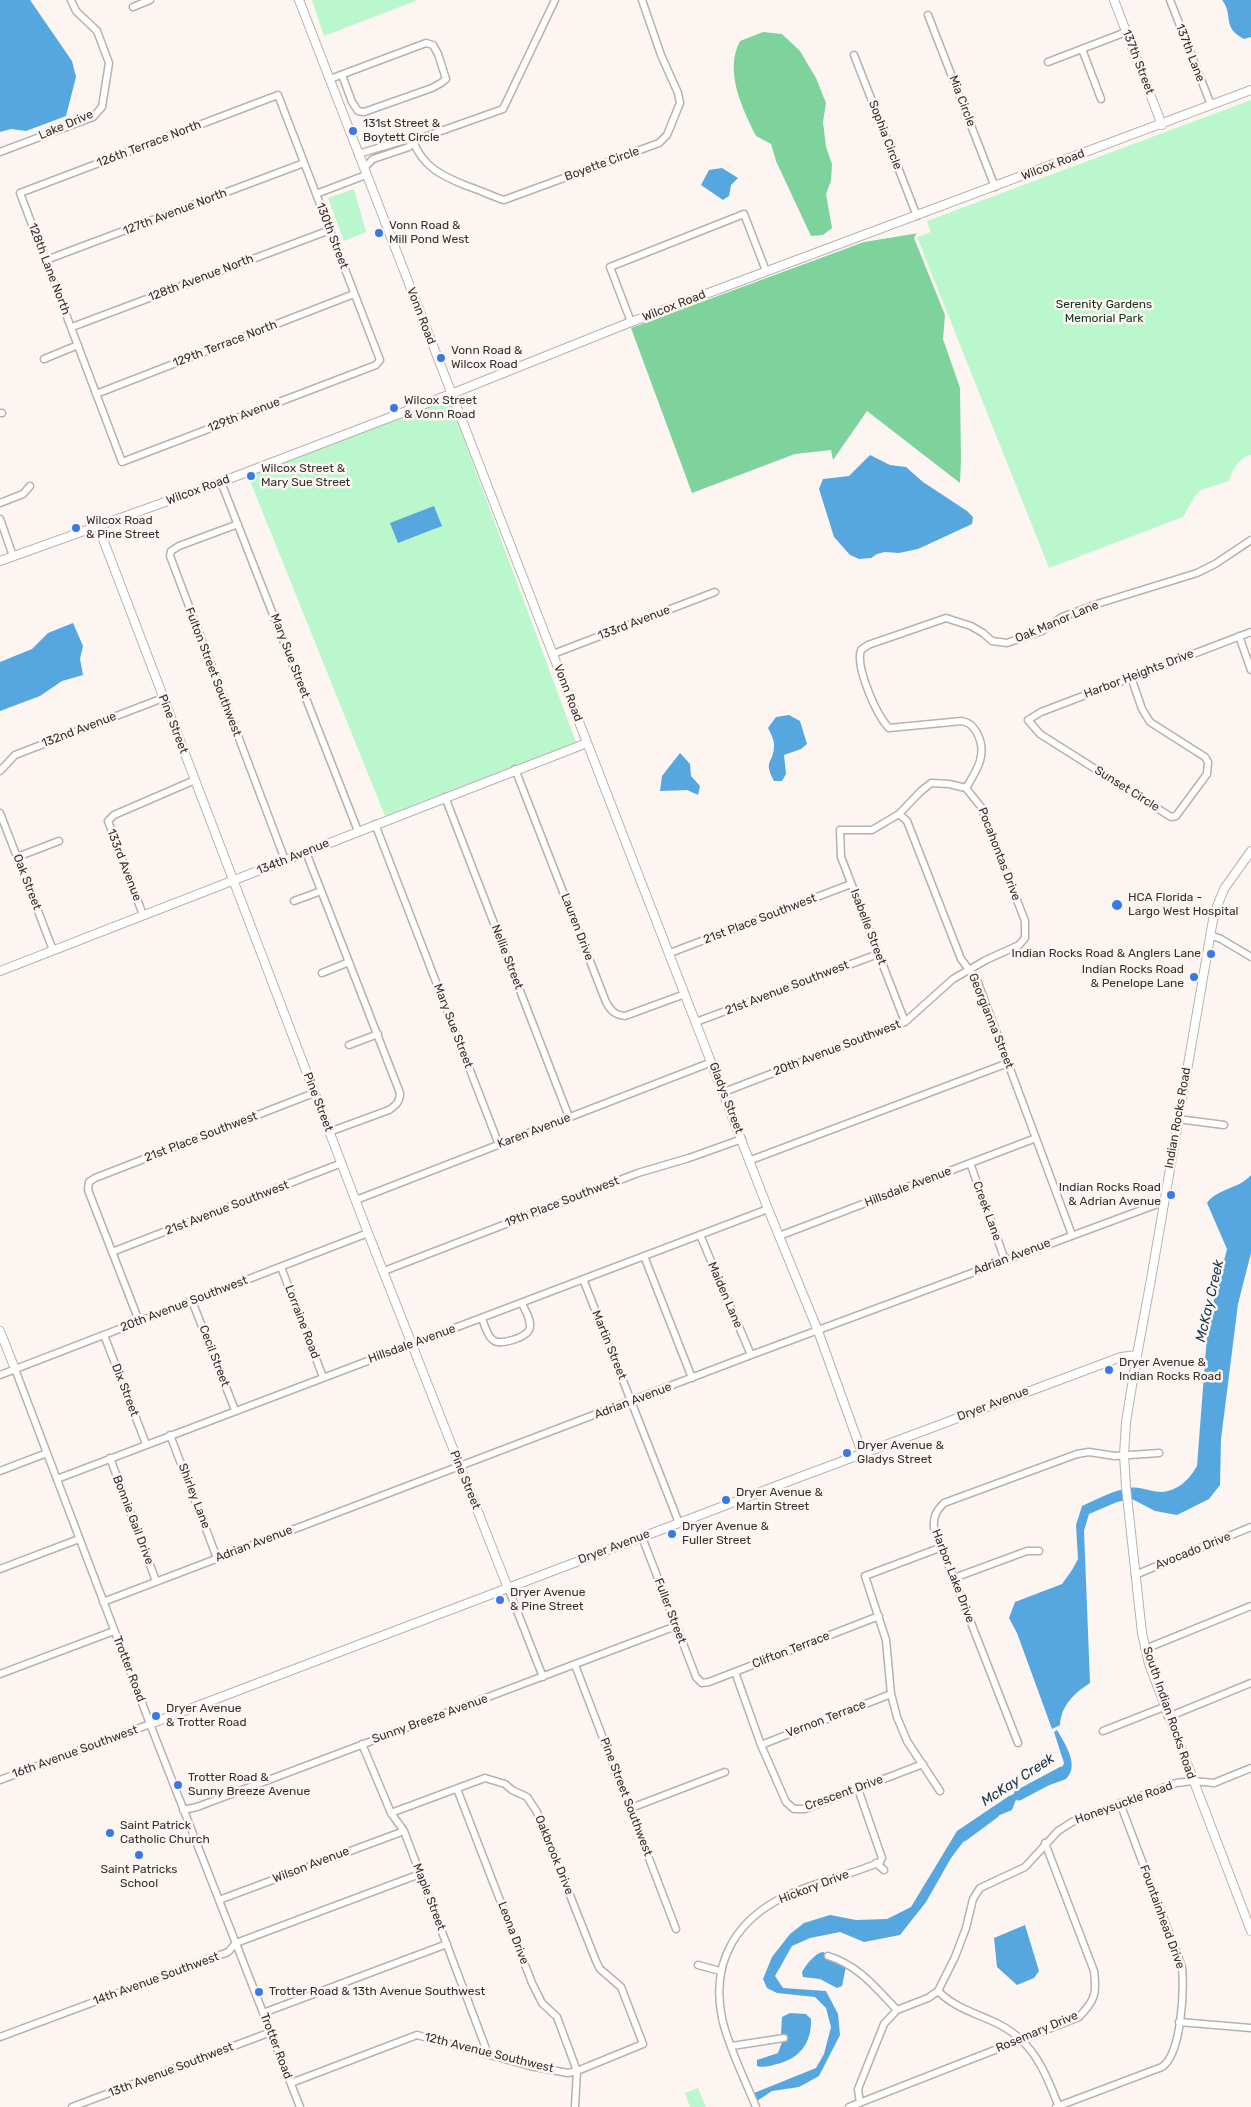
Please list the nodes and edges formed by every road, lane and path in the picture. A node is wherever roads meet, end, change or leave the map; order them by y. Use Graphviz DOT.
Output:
graph roads {
  1 [pos="71,0"];
  2 [pos="150,0"];
  3 [pos="299,0"];
  4 [pos="555,0"];
  5 [pos="642,0"];
  6 [pos="1114,0"];
  7 [pos="1170,0"];
  8 [pos="133,7"];
  9 [pos="928,15"];
  10 [pos="1126,32"];
  11 [pos="1082,49"];
  12 [pos="854,55"];
  13 [pos="1048,62"];
  14 [pos="342,75"];
  15 [pos="330,79"];
  16 [pos="1251,90"];
  17 [pos="278,95"];
  18 [pos="1101,99"];
  19 [pos="1211,105"];
  20 [pos="1162,125"];
  21 [pos="413,141"];
  22 [pos="0,152"];
  23 [pos="358,154"];
  24 [pos="304,163"];
  25 [pos="365,172"];
  26 [pos="995,187"];
  27 [pos="20,193"];
  28 [pos="316,194"];
  29 [pos="917,216"];
  30 [pos="330,230"];
  31 [pos="46,260"];
  32 [pos="766,271"];
  33 [pos="354,294"];
  34 [pos="631,322"];
  35 [pos="72,327"];
  36 [pos="78,345"];
  37 [pos="44,359"];
  38 [pos="365,369"];
  39 [pos="96,394"];
  40 [pos="451,394"];
  41 [pos="122,462"];
  42 [pos="221,482"];
  43 [pos="30,486"];
  44 [pos="0,503"];
  45 [pos="0,519"];
  46 [pos="238,524"];
  47 [pos="98,526"];
  48 [pos="1251,540"];
  49 [pos="13,556"];
  50 [pos="0,561"];
  51 [pos="715,592"];
  52 [pos="1251,632"];
  53 [pos="1239,636"];
  54 [pos="553,654"];
  55 [pos="1251,670"];
  56 [pos="1131,677"];
  57 [pos="163,698"];
  58 [pos="1028,720"];
  59 [pos="587,743"];
  60 [pos="515,769"];
  61 [pos="0,771"];
  62 [pos="195,780"];
  63 [pos="966,788"];
  64 [pos="445,797"];
  65 [pos="0,813"];
  66 [pos="899,814"];
  67 [pos="374,824"];
  68 [pos="358,831"];
  69 [pos="59,841"];
  70 [pos="1251,851"];
  71 [pos="306,852"];
  72 [pos="17,857"];
  73 [pos="285,860"];
  74 [pos="233,880"];
  75 [pos="851,884"];
  76 [pos="321,891"];
  77 [pos="294,901"];
  78 [pos="143,915"];
  79 [pos="1210,935"];
  80 [pos="1019,945"];
  81 [pos="53,950"];
  82 [pos="670,954"];
  83 [pos="878,954"];
  84 [pos="1251,957"];
  85 [pos="349,962"];
  86 [pos="970,969"];
  87 [pos="0,971"];
  88 [pos="322,973"];
  89 [pos="684,994"];
  90 [pos="696,1022"];
  91 [pos="906,1022"];
  92 [pos="378,1034"];
  93 [pos="349,1045"];
  94 [pos="712,1062"];
  95 [pos="1008,1063"];
  96 [pos="724,1092"];
  97 [pos="314,1093"];
  98 [pos="569,1117"];
  99 [pos="1178,1120"];
  100 [pos="1224,1125"];
  101 [pos="330,1132"];
  102 [pos="742,1138"];
  103 [pos="1036,1138"];
  104 [pos="499,1145"];
  105 [pos="751,1160"];
  106 [pos="342,1163"];
  107 [pos="970,1163"];
  108 [pos="356,1200"];
  109 [pos="1163,1202"];
  110 [pos="768,1209"];
  111 [pos="368,1233"];
  112 [pos="1072,1234"];
  113 [pos="700,1235"];
  114 [pos="779,1236"];
  115 [pos="112,1252"];
  116 [pos="644,1256"];
  117 [pos="1005,1260"];
  118 [pos="281,1267"];
  119 [pos="384,1271"];
  120 [pos="583,1279"];
  121 [pos="192,1301"];
  122 [pos="522,1304"];
  123 [pos="482,1319"];
  124 [pos="139,1321"];
  125 [pos="0,1331"];
  126 [pos="818,1331"];
  127 [pos="104,1335"];
  128 [pos="412,1344"];
  129 [pos="1136,1355"];
  130 [pos="751,1356"];
  131 [pos="15,1370"];
  132 [pos="0,1375"];
  133 [pos="323,1377"];
  134 [pos="692,1378"];
  135 [pos="632,1401"];
  136 [pos="235,1410"];
  137 [pos="170,1435"];
  138 [pos="146,1444"];
  139 [pos="862,1453"];
  140 [pos="1158,1453"];
  141 [pos="47,1454"];
  142 [pos="1124,1455"];
  143 [pos="110,1458"];
  144 [pos="460,1467"];
  145 [pos="0,1471"];
  146 [pos="57,1479"];
  147 [pos="680,1523"];
  148 [pos="1251,1527"];
  149 [pos="642,1537"];
  150 [pos="79,1539"];
  151 [pos="942,1547"];
  152 [pos="1039,1550"];
  153 [pos="217,1558"];
  154 [pos="0,1569"];
  155 [pos="1135,1575"];
  156 [pos="954,1578"];
  157 [pos="156,1581"];
  158 [pos="508,1588"];
  159 [pos="104,1602"];
  160 [pos="1251,1606"];
  161 [pos="879,1616"];
  162 [pos="676,1626"];
  163 [pos="114,1631"];
  164 [pos="1145,1649"];
  165 [pos="575,1665"];
  166 [pos="735,1672"];
  167 [pos="0,1674"];
  168 [pos="543,1677"];
  169 [pos="702,1683"];
  170 [pos="1251,1684"];
  171 [pos="891,1694"];
  172 [pos="1164,1707"];
  173 [pos="1168,1717"];
  174 [pos="150,1724"];
  175 [pos="1103,1731"];
  176 [pos="1018,1743"];
  177 [pos="362,1744"];
  178 [pos="761,1744"];
  179 [pos="923,1764"];
  180 [pos="1251,1768"];
  181 [pos="726,1772"];
  182 [pos="0,1780"];
  183 [pos="1193,1781"];
  184 [pos="457,1788"];
  185 [pos="858,1789"];
  186 [pos="940,1791"];
  187 [pos="1120,1803"];
  188 [pos="630,1808"];
  189 [pos="183,1810"];
  190 [pos="391,1813"];
  191 [pos="404,1831"];
  192 [pos="1045,1843"];
  193 [pos="876,1863"];
  194 [pos="884,1870"];
  195 [pos="420,1874"];
  196 [pos="219,1900"];
  197 [pos="676,1929"];
  198 [pos="1251,1931"];
  199 [pos="236,1943"];
  200 [pos="447,1944"];
  201 [pos="828,1956"];
  202 [pos="698,1965"];
  203 [pos="720,1971"];
  204 [pos="938,1991"];
  205 [pos="897,2010"];
  206 [pos="263,2013"];
  207 [pos="1179,2022"];
  208 [pos="1251,2028"];
  209 [pos="271,2032"];
  210 [pos="0,2037"];
  211 [pos="784,2038"];
  212 [pos="1022,2040"];
  213 [pos="732,2046"];
  214 [pos="488,2054"];
  215 [pos="576,2071"];
  216 [pos="291,2083"];
  217 [pos="860,2103"];
  218 [pos="72,2107"];
  219 [pos="300,2107"];
  220 [pos="575,2107"];
  221 [pos="756,2107"];
  222 [pos="849,2107"];
  223 [pos="1058,2107"];
  1 -- 22 [label="street, Lake Drive"];
  2 -- 8 [label="street"];
  3 -- 15 [label="street, Vonn Road"];
  4 -- 21 [label="street"];
  5 -- 21 [label="street, Boyette Circle"];
  6 -- 10 [label="street, 137th Street"];
  7 -- 19 [label="street, 137th Lane"];
  9 -- 26 [label="street, Mia Circle"];
  10 -- 11 [label="street"];
  10 -- 20 [label="street, 137th Street"];
  11 -- 13 [label="street"];
  11 -- 18 [label="street"];
  12 -- 29 [label="street, Sophia Circle"];
  14 -- 14 [label="street"];
  14 -- 15 [label="street"];
  15 -- 23 [label="street, Vonn Road"];
  16 -- 19 [label="street, Wilcox Road"];
  17 -- 24 [label="street, 130th Street"];
  17 -- 27 [label="street, 126th Terrace North"];
  19 -- 20 [label="street, Wilcox Road"];
  20 -- 26 [label="street, Wilcox Road"];
  21 -- 23 [label="street"];
  21 -- 25 [label="street"];
  23 -- 25 [label="street, Vonn Road"];
  24 -- 28 [label="street, 130th Street"];
  24 -- 31 [label="street, 127th Avenue North"];
  25 -- 28 [label="street"];
  25 -- 40 [label="street, Vonn Road"];
  26 -- 29 [label="street, Wilcox Road"];
  27 -- 31 [label="street, 128th Lane North"];
  28 -- 30 [label="street, 130th Street"];
  29 -- 32 [label="street, Wilcox Road"];
  30 -- 33 [label="street, 130th Street"];
  30 -- 35 [label="street, 128th Avenue North"];
  31 -- 35 [label="street, 128th Lane North"];
  32 -- 34 [label="street, Wilcox Road"];
  32 -- 34 [label="street"];
  33 -- 38 [label="street, 130th Street"];
  33 -- 39 [label="street, 129th Terrace North"];
  34 -- 40 [label="street, Wilcox Road"];
  35 -- 36 [label="street, 128th Lane North"];
  36 -- 37 [label="street"];
  36 -- 39 [label="street, 128th Lane North"];
  38 -- 41 [label="street, 129th Avenue"];
  39 -- 41 [label="street, 128th Lane North"];
  40 -- 42 [label="street, Wilcox Road"];
  40 -- 54 [label="street, Vonn Road"];
  42 -- 46 [label="street, Mary Sue Street"];
  42 -- 47 [label="street, Wilcox Road"];
  43 -- 44 [label="street"];
  45 -- 49 [label="street"];
  46 -- 68 [label="street, Mary Sue Street"];
  46 -- 73 [label="street, Fulton Street Southwest"];
  47 -- 49 [label="street, Wilcox Road"];
  47 -- 57 [label="street, Pine Street"];
  48 -- 63 [label="street, Oak Manor Lane"];
  49 -- 50 [label="street, Wilcox Road"];
  51 -- 54 [label="street, 133rd Avenue"];
  52 -- 53 [label="street, Harbor Heights Drive"];
  53 -- 55 [label="street"];
  53 -- 56 [label="street, Harbor Heights Drive"];
  54 -- 59 [label="street, Vonn Road"];
  56 -- 58 [label="street, Harbor Heights Drive"];
  56 -- 58 [label="street, Sunset Circle"];
  57 -- 61 [label="street, 132nd Avenue"];
  57 -- 62 [label="street, Pine Street"];
  59 -- 60 [label="street, 134th Avenue"];
  59 -- 82 [label="street, Gladys Street"];
  60 -- 64 [label="street, 134th Avenue"];
  60 -- 89 [label="street, Lauren Drive"];
  62 -- 74 [label="street, Pine Street"];
  62 -- 78 [label="street, 133rd Avenue"];
  63 -- 66 [label="street"];
  63 -- 80 [label="street, Pocahontas Drive"];
  64 -- 67 [label="street, 134th Avenue"];
  64 -- 98 [label="street, Nellie Street"];
  65 -- 72 [label="street, Oak Street"];
  66 -- 75 [label="street, Isabelle Street"];
  66 -- 86 [label="street, Georgianna Street"];
  67 -- 68 [label="street, 134th Avenue"];
  67 -- 104 [label="street, Mary Sue Street"];
  68 -- 71 [label="street, 134th Avenue"];
  69 -- 72 [label="street"];
  70 -- 79 [label="street, Indian Rocks Road"];
  71 -- 73 [label="street, 134th Avenue"];
  71 -- 76 [label="street"];
  72 -- 81 [label="street, Oak Street"];
  73 -- 74 [label="street, 134th Avenue"];
  74 -- 78 [label="street, 134th Avenue"];
  74 -- 97 [label="street, Pine Street"];
  75 -- 82 [label="street, 21st Place Southwest"];
  75 -- 83 [label="street, Isabelle Street"];
  76 -- 77 [label="street"];
  76 -- 85 [label="street"];
  78 -- 81 [label="street, 134th Avenue"];
  79 -- 84 [label="street"];
  79 -- 99 [label="street, Indian Rocks Road"];
  80 -- 86 [label="street, 20th Avenue Southwest"];
  81 -- 87 [label="street, 134th Avenue"];
  82 -- 89 [label="street, Gladys Street"];
  83 -- 90 [label="street, 21st Avenue Southwest"];
  83 -- 91 [label="street, Isabelle Street"];
  85 -- 88 [label="street"];
  85 -- 92 [label="street"];
  86 -- 91 [label="street, 20th Avenue Southwest"];
  86 -- 95 [label="street, Georgianna Street"];
  89 -- 90 [label="street, Gladys Street"];
  90 -- 94 [label="street, Gladys Street"];
  91 -- 96 [label="street, 20th Avenue Southwest"];
  92 -- 93 [label="street"];
  92 -- 101 [label="street"];
  94 -- 96 [label="street, Gladys Street"];
  94 -- 98 [label="street, Karen Avenue"];
  95 -- 103 [label="street, Georgianna Street"];
  95 -- 105 [label="street"];
  96 -- 102 [label="street, Gladys Street"];
  97 -- 101 [label="street, Pine Street"];
  97 -- 115 [label="street, 21st Place Southwest"];
  98 -- 104 [label="street, Karen Avenue"];
  99 -- 100 [label="street"];
  99 -- 109 [label="street, Indian Rocks Road"];
  101 -- 106 [label="street, Pine Street"];
  102 -- 105 [label="street, Gladys Street"];
  102 -- 119 [label="street, 19th Place Southwest"];
  103 -- 107 [label="street, Hillsdale Avenue"];
  103 -- 112 [label="street, Georgianna Street"];
  104 -- 108 [label="street, Karen Avenue"];
  105 -- 110 [label="street, Gladys Street"];
  106 -- 108 [label="street, Pine Street"];
  106 -- 115 [label="street, 21st Avenue Southwest"];
  107 -- 114 [label="street, Hillsdale Avenue"];
  107 -- 117 [label="street, Creek Lane"];
  108 -- 111 [label="street, Pine Street"];
  109 -- 112 [label="street, Adrian Avenue"];
  109 -- 129 [label="street, Indian Rocks Road"];
  110 -- 113 [label="street, Hillsdale Avenue"];
  110 -- 114 [label="street, Gladys Street"];
  111 -- 118 [label="street, 20th Avenue Southwest"];
  111 -- 119 [label="street, Pine Street"];
  112 -- 117 [label="street, Adrian Avenue"];
  113 -- 116 [label="street, Hillsdale Avenue"];
  113 -- 130 [label="street, Maiden Lane"];
  114 -- 126 [label="street, Gladys Street"];
  115 -- 124 [label="street"];
  116 -- 120 [label="street, Hillsdale Avenue"];
  116 -- 134 [label="street"];
  117 -- 126 [label="street, Adrian Avenue"];
  118 -- 121 [label="street, 20th Avenue Southwest"];
  118 -- 133 [label="street, Lorraine Road"];
  119 -- 128 [label="street, Pine Street"];
  120 -- 122 [label="street, Hillsdale Avenue"];
  120 -- 135 [label="street, Martin Street"];
  121 -- 124 [label="street, 20th Avenue Southwest"];
  121 -- 136 [label="street, Cecil Street"];
  122 -- 123 [label="street, Hillsdale Avenue"];
  122 -- 123 [label="street"];
  123 -- 128 [label="street, Hillsdale Avenue"];
  124 -- 127 [label="street, 20th Avenue Southwest"];
  125 -- 131 [label="street"];
  126 -- 130 [label="street, Adrian Avenue"];
  126 -- 139 [label="street, Gladys Street"];
  127 -- 131 [label="street, 20th Avenue Southwest"];
  127 -- 138 [label="street, Dix Street"];
  128 -- 133 [label="street, Hillsdale Avenue"];
  128 -- 144 [label="street, Pine Street"];
  129 -- 139 [label="street, Dryer Avenue"];
  129 -- 142 [label="street, Indian Rocks Road"];
  130 -- 134 [label="street, Adrian Avenue"];
  131 -- 132 [label="street, 20th Avenue Southwest"];
  131 -- 141 [label="street, Trotter Road"];
  133 -- 136 [label="street, Hillsdale Avenue"];
  134 -- 135 [label="street, Adrian Avenue"];
  135 -- 144 [label="street, Adrian Avenue"];
  135 -- 147 [label="street, Martin Street"];
  136 -- 137 [label="street, Hillsdale Avenue"];
  137 -- 138 [label="street, Hillsdale Avenue"];
  137 -- 153 [label="street, Shirley Lane"];
  138 -- 143 [label="street, Hillsdale Avenue"];
  139 -- 147 [label="street, Dryer Avenue"];
  140 -- 142 [label="street, Harbor Lake Drive"];
  141 -- 145 [label="street"];
  141 -- 146 [label="street, Trotter Road"];
  142 -- 151 [label="street, Harbor Lake Drive"];
  142 -- 155 [label="street, South Indian Rocks Road"];
  143 -- 146 [label="street, Hillsdale Avenue"];
  143 -- 157 [label="street, Bonnie Gail Drive"];
  144 -- 153 [label="street, Adrian Avenue"];
  144 -- 158 [label="street, Pine Street"];
  146 -- 150 [label="street, Trotter Road"];
  147 -- 149 [label="street, Dryer Avenue"];
  148 -- 155 [label="street, Avocado Drive"];
  149 -- 158 [label="street, Dryer Avenue"];
  149 -- 162 [label="street, Fuller Street"];
  150 -- 154 [label="street"];
  150 -- 159 [label="street, Trotter Road"];
  151 -- 156 [label="street, Harbor Lake Drive"];
  151 -- 161 [label="street"];
  152 -- 156 [label="street"];
  153 -- 157 [label="street, Adrian Avenue"];
  155 -- 164 [label="street, South Indian Rocks Road"];
  156 -- 176 [label="street, Harbor Lake Drive"];
  157 -- 159 [label="street, Adrian Avenue"];
  158 -- 168 [label="street, Pine Street"];
  158 -- 174 [label="street, Dryer Avenue"];
  159 -- 163 [label="street, Trotter Road"];
  160 -- 164 [label="street"];
  161 -- 166 [label="street, Clifton Terrace"];
  161 -- 171 [label="street"];
  162 -- 165 [label="street, Sunny Breeze Avenue"];
  162 -- 169 [label="street, Fuller Street"];
  163 -- 167 [label="street"];
  163 -- 174 [label="street, Trotter Road"];
  164 -- 172 [label="street, South Indian Rocks Road"];
  165 -- 168 [label="street, Sunny Breeze Avenue"];
  165 -- 188 [label="street, Pine Street Southwest"];
  166 -- 169 [label="street, Clifton Terrace"];
  166 -- 178 [label="street, Crescent Drive"];
  168 -- 177 [label="street, Sunny Breeze Avenue"];
  170 -- 173 [label="street"];
  171 -- 178 [label="street, Vernon Terrace"];
  171 -- 179 [label="street"];
  172 -- 173 [label="street, South Indian Rocks Road"];
  172 -- 175 [label="street"];
  173 -- 183 [label="street, South Indian Rocks Road"];
  174 -- 182 [label="street, 16th Avenue Southwest"];
  174 -- 189 [label="street, Trotter Road"];
  177 -- 189 [label="street, Sunny Breeze Avenue"];
  177 -- 190 [label="street, Maple Street"];
  178 -- 185 [label="street, Crescent Drive"];
  179 -- 185 [label="street, Crescent Drive"];
  179 -- 186 [label="street"];
  180 -- 183 [label="street, Honeysuckle Road"];
  181 -- 188 [label="street"];
  183 -- 187 [label="street, Honeysuckle Road"];
  183 -- 198 [label="street, South Indian Rocks Road"];
  184 -- 190 [label="street, Oakbrook Drive"];
  184 -- 215 [label="street, Leona Drive"];
  184 -- 215 [label="street, Oakbrook Drive"];
  185 -- 193 [label="street, Hickory Drive"];
  187 -- 192 [label="street, Honeysuckle Road"];
  187 -- 207 [label="street, Fountainhead Drive"];
  188 -- 197 [label="street, Pine Street Southwest"];
  189 -- 196 [label="street, Trotter Road"];
  190 -- 191 [label="street, Maple Street"];
  191 -- 195 [label="street, Maple Street"];
  191 -- 196 [label="street, Wilson Avenue"];
  192 -- 204 [label="street, Honeysuckle Road"];
  192 -- 212 [label="street, Rosemary Drive"];
  193 -- 194 [label="street"];
  193 -- 203 [label="street, Hickory Drive"];
  195 -- 199 [label="street, 14th Avenue Southwest"];
  195 -- 200 [label="street, Maple Street"];
  196 -- 199 [label="street, Trotter Road"];
  199 -- 206 [label="street, Trotter Road"];
  199 -- 210 [label="street, 14th Avenue Southwest"];
  200 -- 206 [label="street"];
  200 -- 214 [label="street, Maple Street"];
  201 -- 205 [label="street"];
  202 -- 203 [label="street"];
  203 -- 213 [label="street, Hickory Drive"];
  204 -- 205 [label="street"];
  204 -- 212 [label="street"];
  205 -- 217 [label="street"];
  206 -- 209 [label="street, Trotter Road"];
  207 -- 208 [label="street"];
  207 -- 223 [label="street, Fountainhead Drive"];
  209 -- 216 [label="street, Trotter Road"];
  209 -- 218 [label="street, 13th Avenue Southwest"];
  211 -- 213 [label="street"];
  212 -- 217 [label="street, Rosemary Drive"];
  212 -- 223 [label="street"];
  213 -- 221 [label="street, Hickory Drive"];
  214 -- 215 [label="street, 12th Avenue Southwest"];
  214 -- 216 [label="street, 12th Avenue Southwest"];
  215 -- 220 [label="street"];
  216 -- 219 [label="street, Trotter Road"];
  217 -- 222 [label="street, Rosemary Drive"];
}
